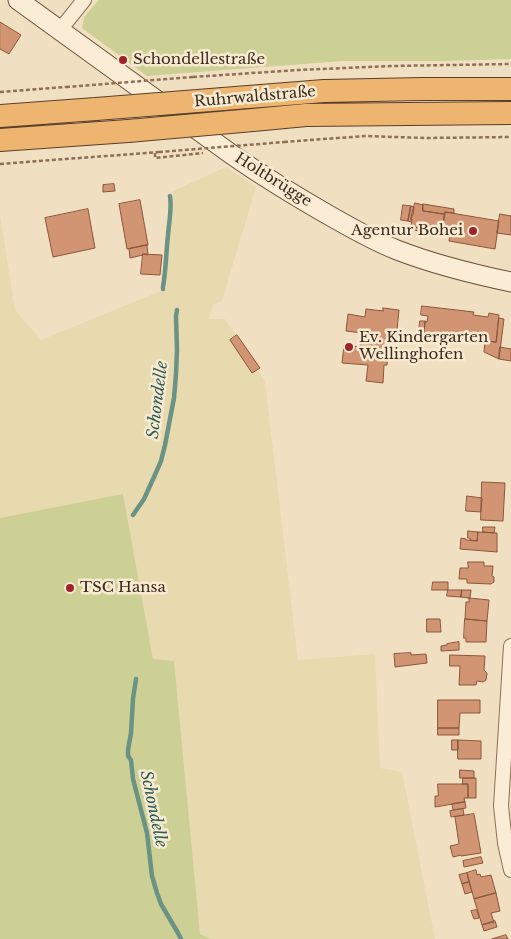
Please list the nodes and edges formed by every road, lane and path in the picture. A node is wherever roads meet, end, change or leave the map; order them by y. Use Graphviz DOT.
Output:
graph roads {
  1 [pos="18,0"];
  2 [pos="84,0"];
  3 [pos="60,30"];
  4 [pos="511,64"];
  5 [pos="511,89"];
  6 [pos="0,92"];
  7 [pos="511,113"];
  8 [pos="0,116"];
  9 [pos="511,137"];
  10 [pos="0,140"];
  11 [pos="154,153"];
  12 [pos="206,153"];
  13 [pos="0,164"];
  14 [pos="511,282"];
  15 [pos="511,646"];
  16 [pos="511,870"];
  1 -- 3 [label="main road, Holtbrügge"];
  2 -- 3 [label="street"];
  3 -- 14 [label="main road, Holtbrügge"];
  4 -- 6 [label="path, bridge"];
  5 -- 8 [label="highway, Ruhrwaldstraße, bridge"];
  7 -- 10 [label="highway, Ruhrwaldstraße, bridge"];
  9 -- 11 [label="path, bridge"];
  11 -- 12 [label="path"];
  11 -- 13 [label="path"];
  15 -- 16 [label="street"];
}
